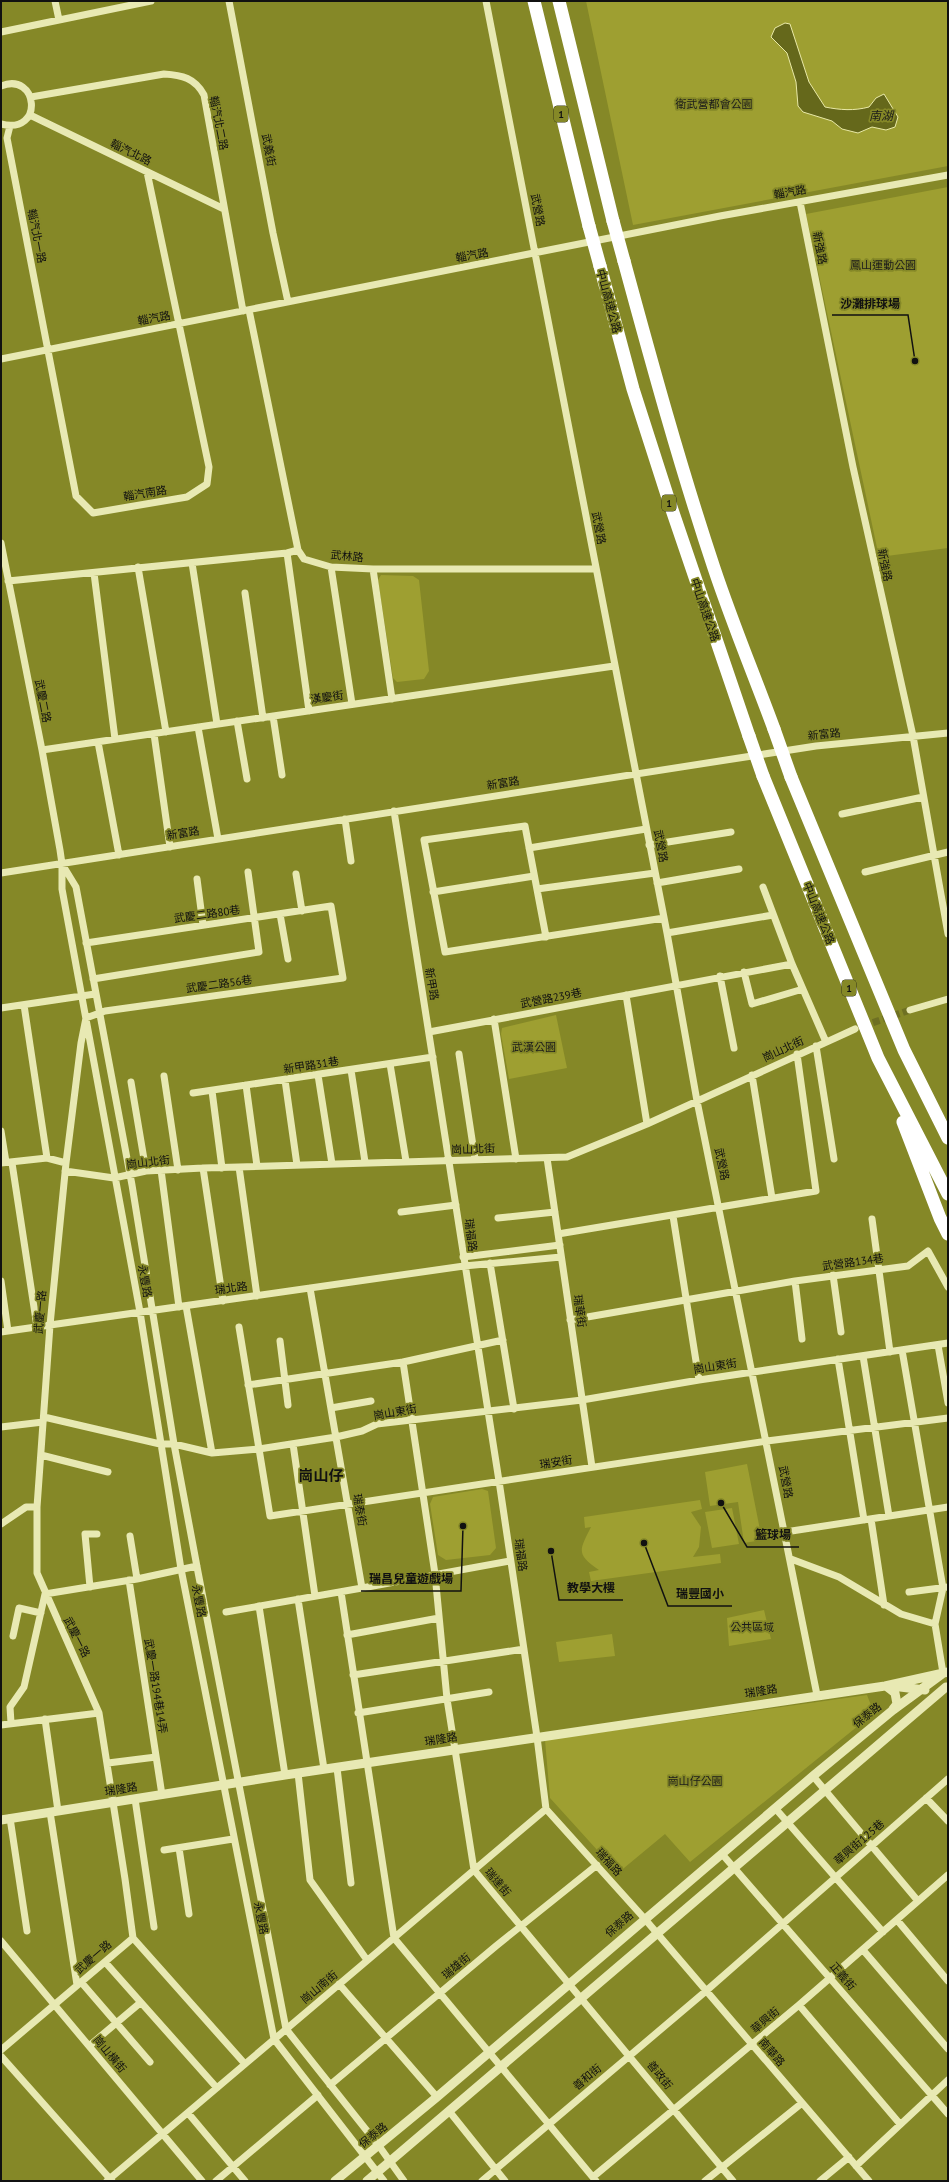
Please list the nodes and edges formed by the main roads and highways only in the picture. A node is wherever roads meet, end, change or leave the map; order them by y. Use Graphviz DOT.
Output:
graph roads {
  1 [pos="534,1"];
  2 [pos="559,1"];
  3 [pos="563,1"];
  4 [pos="571,53"];
  5 [pos="878,1058"];
  6 [pos="948,1138"];
  7 [pos="948,1194"];
  8 [pos="948,1234"];
  1 -- 5 [label="highway, 中山高速公路 / 1, bridge"];
  2 -- 4 [label="highway, 中山高速公路 / 1"];
  3 -- 4 [label="highway"];
  4 -- 6 [label="highway, 中山高速公路 / 1, bridge"];
  5 -- 7 [label="highway, 中山高速公路 / 1"];
  5 -- 8 [label="highway"];
}
